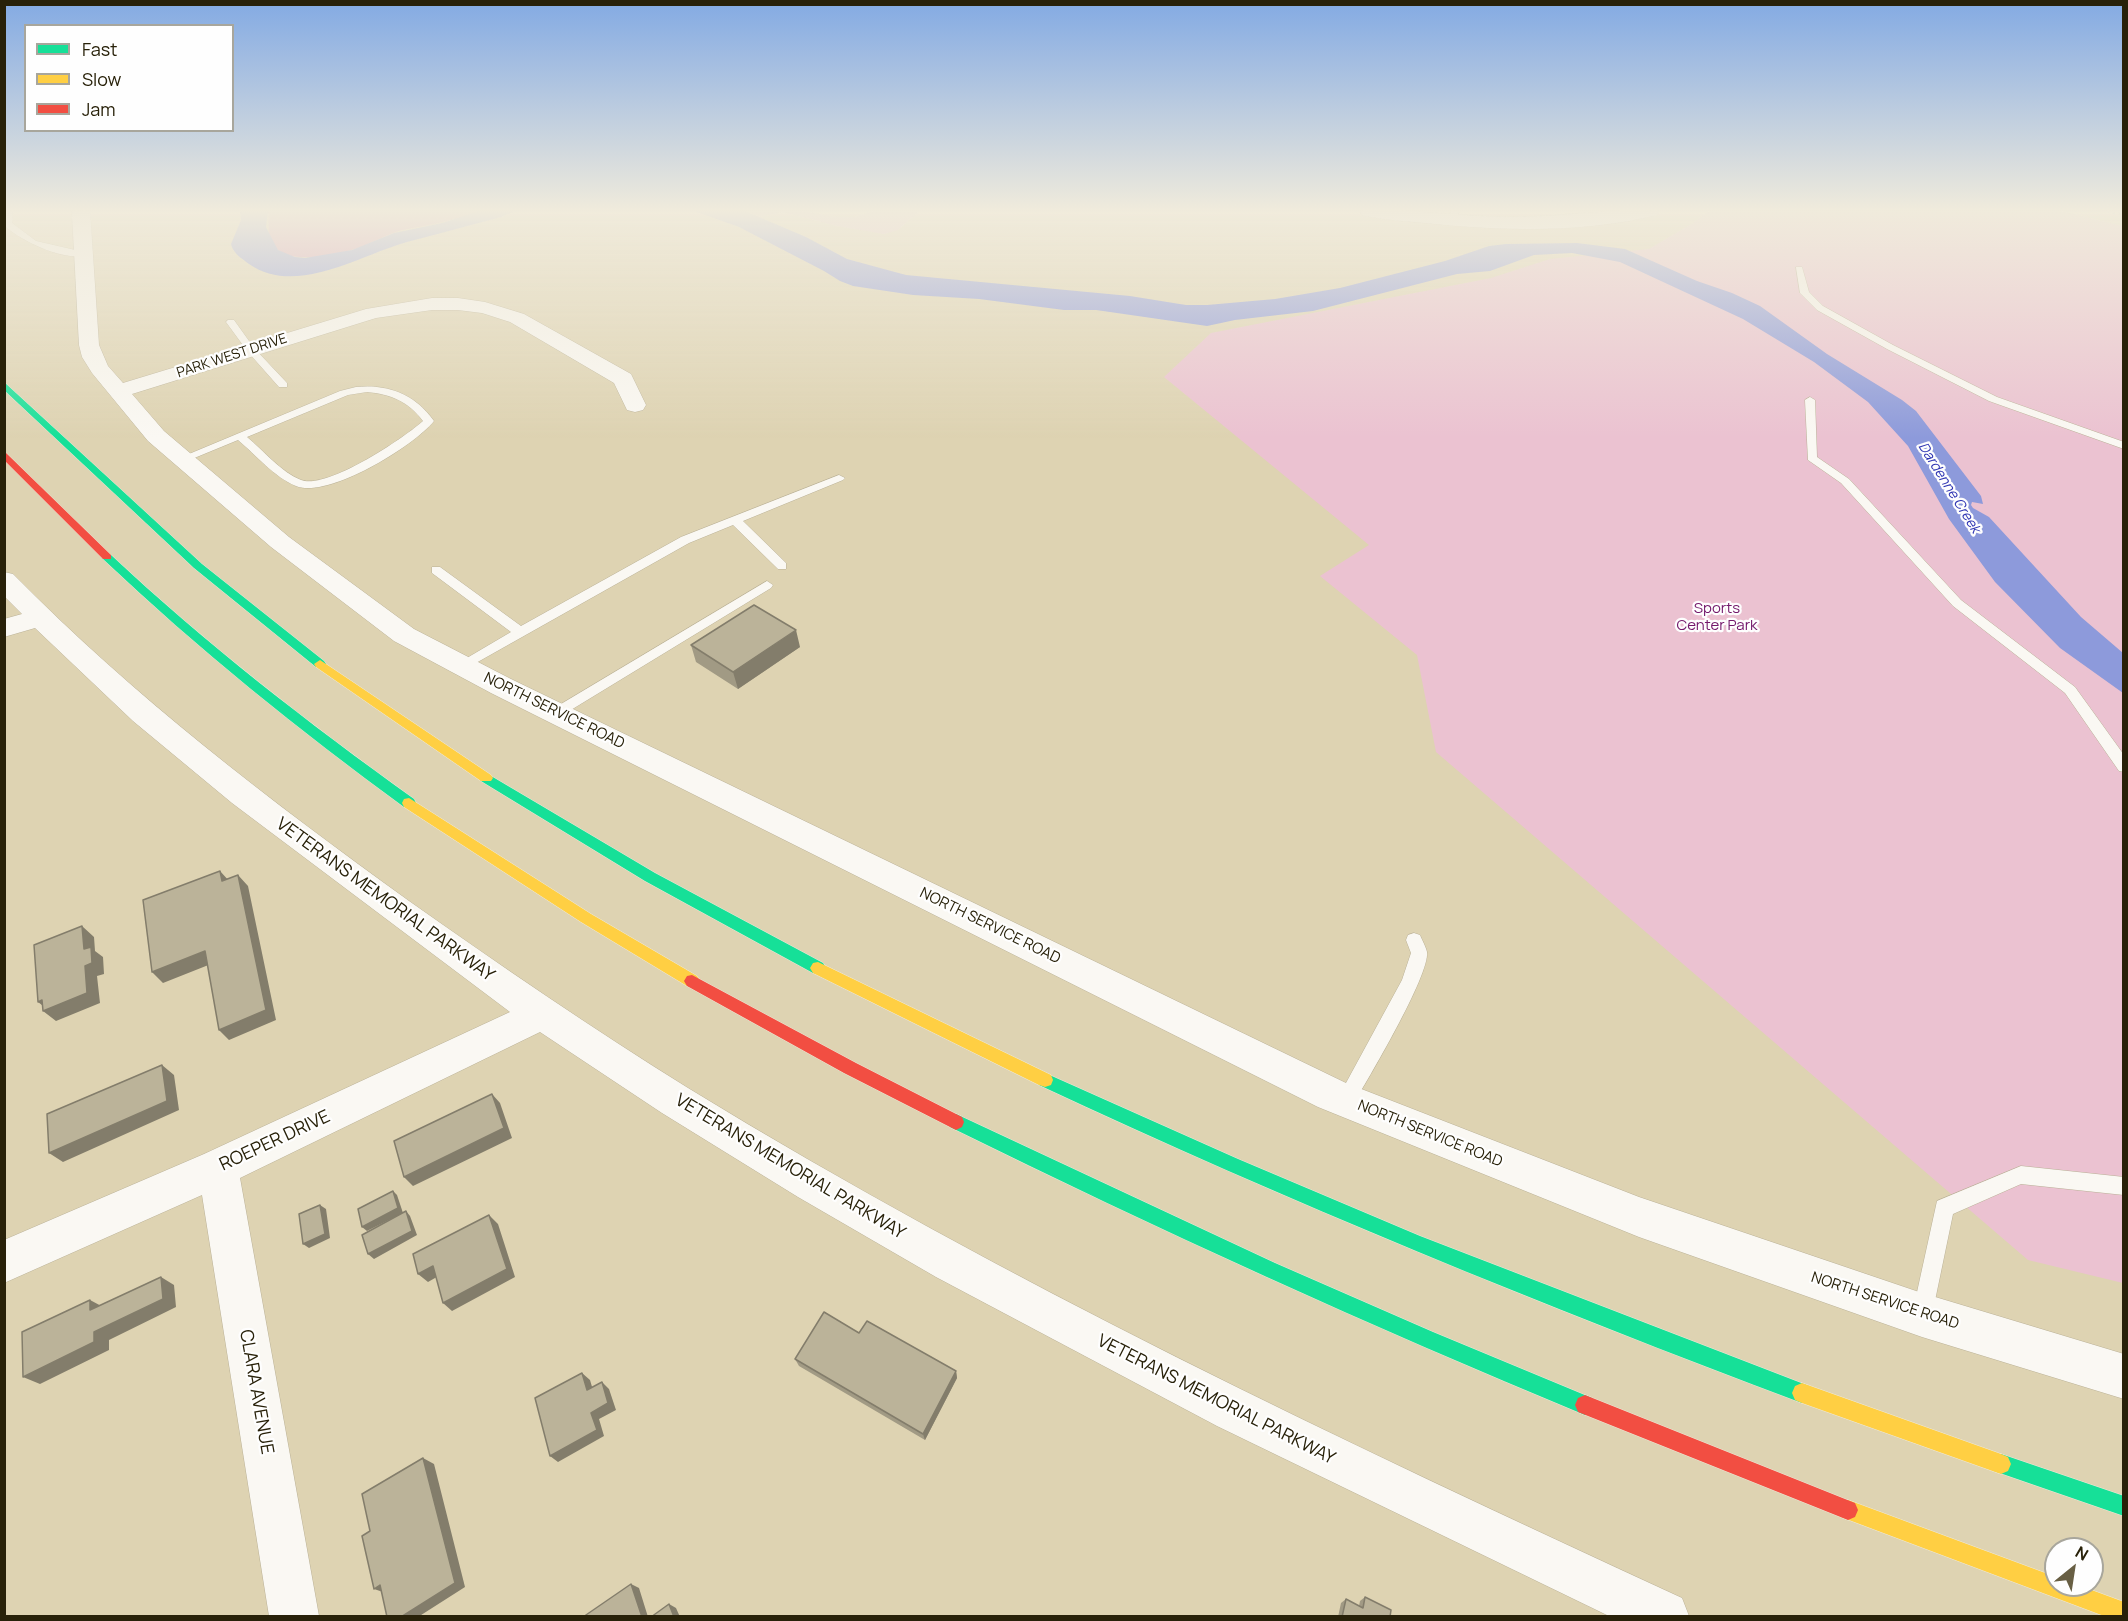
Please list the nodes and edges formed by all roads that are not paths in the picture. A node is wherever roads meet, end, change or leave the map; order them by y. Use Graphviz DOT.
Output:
graph roads {
  1 [pos="87,287"];
  2 [pos="1803,287"];
  3 [pos="231,322"];
  4 [pos="251,350"];
  5 [pos="282,384"];
  6 [pos="4,385"];
  7 [pos="117,392"];
  8 [pos="1809,400"];
  9 [pos="635,405"];
  10 [pos="240,436"];
  11 [pos="2124,446"];
  12 [pos="4,454"];
  13 [pos="183,459"];
  14 [pos="840,478"];
  15 [pos="735,520"];
  16 [pos="782,566"];
  17 [pos="436,570"];
  18 [pos="4,580"];
  19 [pos="767,585"];
  20 [pos="22,623"];
  21 [pos="520,632"];
  22 [pos="462,665"];
  23 [pos="556,713"];
  24 [pos="2124,767"];
  25 [pos="1414,940"];
  26 [pos="542,1014"];
  27 [pos="1346,1100"];
  28 [pos="218,1168"];
  29 [pos="2124,1186"];
  30 [pos="4,1262"];
  31 [pos="1922,1315"];
  32 [pos="2124,1377"];
  33 [pos="2124,1506"];
  34 [pos="2124,1613"];
  35 [pos="294,1617"];
  36 [pos="1664,1617"];
  1 -- 7 [label="street, NORTH SERVICE ROAD"];
  2 -- 11 [label="lane"];
  3 -- 4 [label="lane"];
  4 -- 5 [label="lane"];
  4 -- 7 [label="street, PARK WEST DRIVE"];
  4 -- 9 [label="street, PARK WEST DRIVE"];
  6 -- 33 [label="highway"];
  7 -- 13 [label="street, NORTH SERVICE ROAD"];
  8 -- 24 [label="lane"];
  10 -- 10 [label="lane"];
  10 -- 13 [label="lane"];
  12 -- 34 [label="highway"];
  13 -- 22 [label="street, NORTH SERVICE ROAD"];
  14 -- 15 [label="lane"];
  15 -- 16 [label="lane"];
  15 -- 21 [label="lane"];
  17 -- 21 [label="lane"];
  18 -- 20 [label="street, VETERANS MEMORIAL PARKWAY"];
  19 -- 23 [label="lane"];
  20 -- 26 [label="street, VETERANS MEMORIAL PARKWAY"];
  21 -- 22 [label="lane"];
  22 -- 23 [label="street, NORTH SERVICE ROAD"];
  23 -- 27 [label="street, NORTH SERVICE ROAD"];
  25 -- 27 [label="lane"];
  26 -- 28 [label="street, ROEPER DRIVE"];
  26 -- 36 [label="street, VETERANS MEMORIAL PARKWAY"];
  27 -- 31 [label="street, NORTH SERVICE ROAD"];
  28 -- 30 [label="street, ROEPER DRIVE"];
  28 -- 35 [label="street, CLARA AVENUE"];
  29 -- 31 [label="lane"];
  31 -- 32 [label="street, NORTH SERVICE ROAD"];
}
